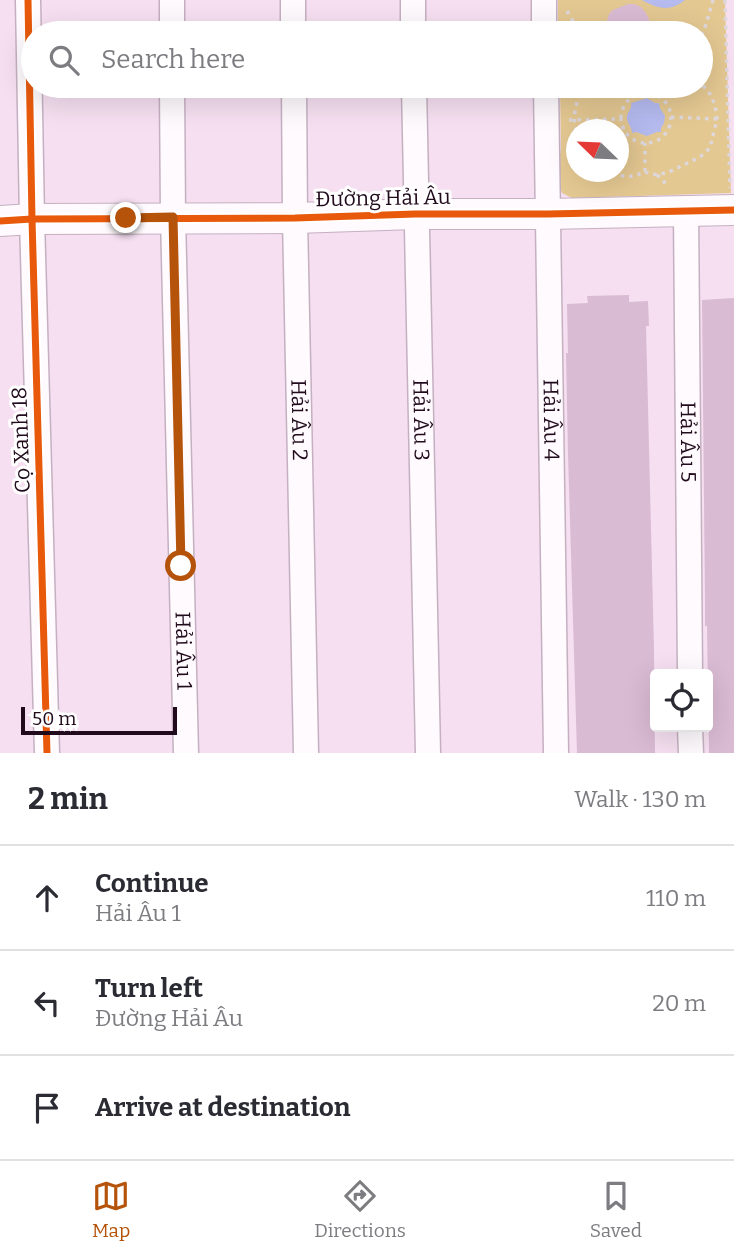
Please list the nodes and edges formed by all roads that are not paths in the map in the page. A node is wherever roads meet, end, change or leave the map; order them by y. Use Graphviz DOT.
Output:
graph roads {
  1 [pos="28,0"];
  2 [pos="172,0"];
  3 [pos="293,0"];
  4 [pos="412,0"];
  5 [pos="554,4"];
  6 [pos="28,21"];
  7 [pos="172,21"];
  8 [pos="293,21"];
  9 [pos="413,21"];
  10 [pos="548,21"];
  11 [pos="30,98"];
  12 [pos="172,98"];
  13 [pos="294,98"];
  14 [pos="414,98"];
  15 [pos="545,98"];
  16 [pos="732,202"];
  17 [pos="679,203"];
  18 [pos="415,214"];
  19 [pos="548,214"];
  20 [pos="173,217"];
  21 [pos="295,218"];
  22 [pos="32,219"];
  23 [pos="0,220"];
  24 [pos="690,669"];
  25 [pos="691,732"];
  26 [pos="47,753"];
  27 [pos="186,753"];
  28 [pos="306,753"];
  29 [pos="428,753"];
  30 [pos="556,753"];
  31 [pos="691,753"];
  1 -- 6 [label="street, Cọ Xanh 18"];
  2 -- 7 [label="street"];
  3 -- 8 [label="street"];
  4 -- 9 [label="street"];
  5 -- 10 [label="street"];
  11 -- 22 [label="street, Cọ Xanh 18"];
  12 -- 20 [label="street, Hải Âu 1"];
  13 -- 21 [label="street, Hải Âu 2"];
  14 -- 18 [label="street, Hải Âu 3"];
  15 -- 19 [label="street, Hải Âu 4"];
  16 -- 17 [label="street, Đường Hải Âu"];
  17 -- 19 [label="street, Đường Hải Âu"];
  17 -- 24 [label="street, Hải Âu 5"];
  18 -- 19 [label="street, Đường Hải Âu"];
  18 -- 21 [label="street, Đường Hải Âu"];
  18 -- 29 [label="street, Hải Âu 3"];
  19 -- 30 [label="street, Hải Âu 4"];
  20 -- 21 [label="street, Đường Hải Âu"];
  20 -- 22 [label="street, Đường Hải Âu"];
  20 -- 27 [label="street, Hải Âu 1"];
  21 -- 28 [label="street, Hải Âu 2"];
  22 -- 23 [label="street, Đường Hải Âu"];
  22 -- 26 [label="street, Cọ Xanh 18"];
  25 -- 31 [label="street"];
}
